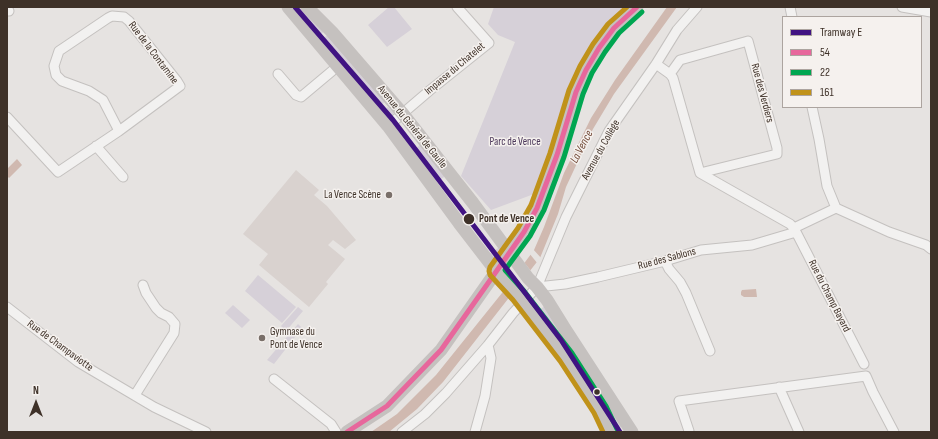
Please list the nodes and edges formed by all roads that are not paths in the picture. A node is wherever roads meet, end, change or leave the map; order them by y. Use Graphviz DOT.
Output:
graph roads {
  1 [pos="288,7"];
  2 [pos="307,7"];
  3 [pos="457,7"];
  4 [pos="637,7"];
  5 [pos="697,7"];
  6 [pos="902,7"];
  7 [pos="931,12"];
  8 [pos="656,64"];
  9 [pos="338,66"];
  10 [pos="278,74"];
  11 [pos="670,74"];
  12 [pos="812,108"];
  13 [pos="403,114"];
  14 [pos="7,117"];
  15 [pos="388,126"];
  16 [pos="119,131"];
  17 [pos="96,146"];
  18 [pos="700,173"];
  19 [pos="123,177"];
  20 [pos="836,208"];
  21 [pos="795,230"];
  22 [pos="931,249"];
  23 [pos="512,256"];
  24 [pos="665,261"];
  25 [pos="499,274"];
  26 [pos="143,284"];
  27 [pos="537,287"];
  28 [pos="521,299"];
  29 [pos="7,307"];
  30 [pos="488,345"];
  31 [pos="710,351"];
  32 [pos="864,364"];
  33 [pos="274,379"];
  34 [pos="779,387"];
  35 [pos="135,395"];
  36 [pos="689,431"];
  37 [pos="206,432"];
  38 [pos="336,432"];
  39 [pos="347,432"];
  40 [pos="402,432"];
  41 [pos="476,432"];
  42 [pos="611,432"];
  43 [pos="632,432"];
  44 [pos="799,432"];
  45 [pos="894,432"];
  1 -- 9 [label="main road, Avenue du Général de Gaulle"];
  2 -- 13 [label="main road, Avenue du Général de Gaulle"];
  3 -- 13 [label="street, Impasse du Chatelet"];
  4 -- 23 [label="main road"];
  5 -- 8 [label="street, Avenue du Collège"];
  6 -- 7 [label="street"];
  8 -- 11 [label="street"];
  8 -- 27 [label="street, Avenue du Collège"];
  9 -- 10 [label="street"];
  9 -- 15 [label="main road, Avenue du Général de Gaulle"];
  11 -- 18 [label="street"];
  11 -- 18 [label="street, Rue des Verdiers"];
  12 -- 20 [label="street"];
  13 -- 15 [label="street, Impasse du Chatelet"];
  13 -- 23 [label="main road, Avenue du Général de Gaulle"];
  14 -- 17 [label="street, Rue de la Contamine"];
  15 -- 25 [label="main road, Avenue du Général de Gaulle"];
  16 -- 16 [label="street, Rue de la Contamine"];
  16 -- 17 [label="street, Rue de la Contamine"];
  17 -- 19 [label="street"];
  18 -- 21 [label="street"];
  20 -- 21 [label="street, Rue des Sablons"];
  20 -- 22 [label="street"];
  21 -- 24 [label="street, Rue des Sablons"];
  21 -- 32 [label="street, Rue du Champ Bayard"];
  23 -- 25 [label="main road"];
  23 -- 27 [label="main road, Avenue du Général de Gaulle"];
  24 -- 27 [label="street, Rue des Sablons"];
  24 -- 31 [label="street"];
  25 -- 28 [label="main road, Avenue du Général de Gaulle"];
  25 -- 39 [label="main road"];
  26 -- 35 [label="street"];
  27 -- 28 [label="street, Avenue du Collège"];
  27 -- 43 [label="main road, Avenue du Général de Gaulle"];
  28 -- 30 [label="street, Avenue du Collège"];
  28 -- 42 [label="main road, Avenue du Général de Gaulle"];
  29 -- 35 [label="street, Rue de Champaviotte"];
  30 -- 40 [label="street, Avenue du Collège"];
  30 -- 41 [label="street"];
  33 -- 38 [label="street"];
  34 -- 36 [label="street"];
  34 -- 44 [label="street"];
  34 -- 45 [label="street"];
  35 -- 37 [label="street, Rue de Champaviotte"];
}
